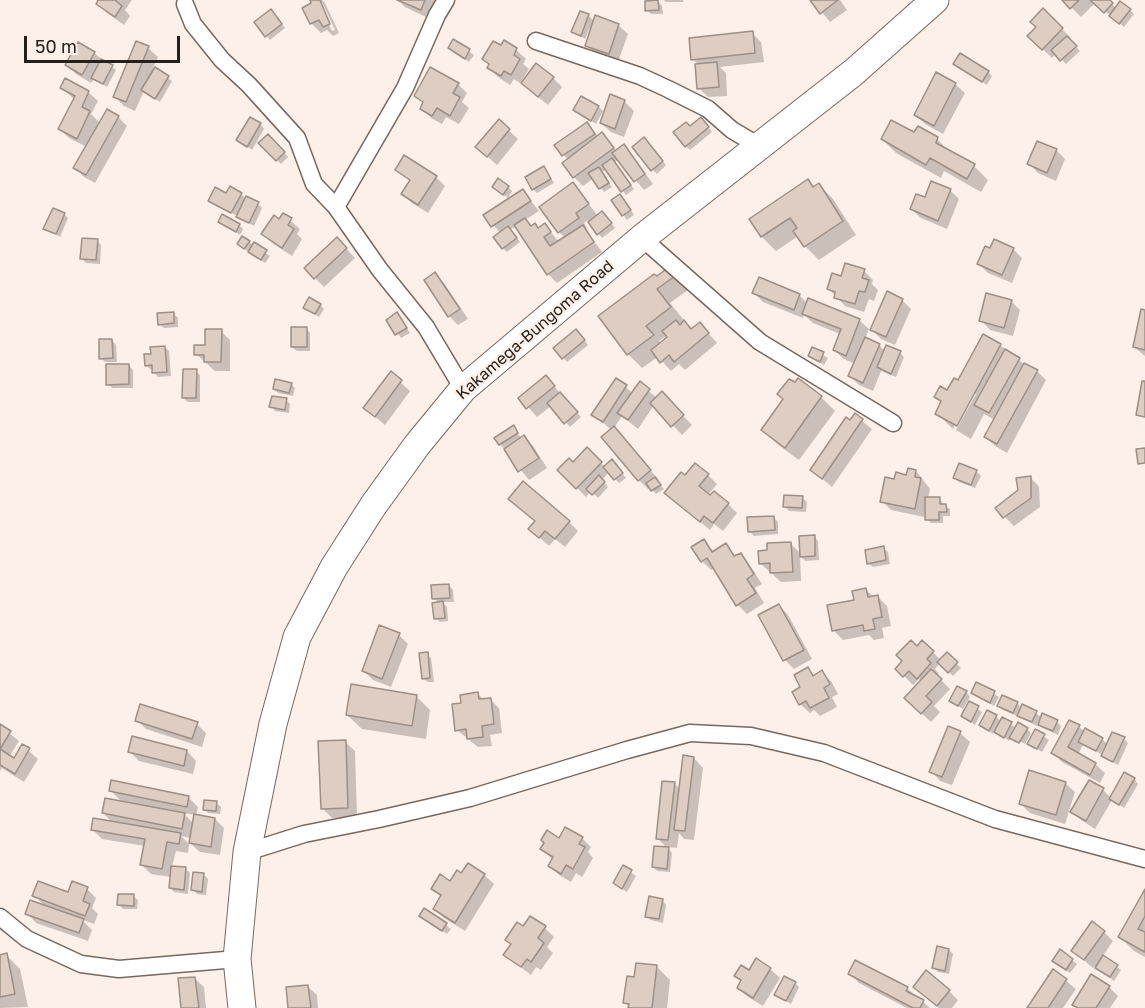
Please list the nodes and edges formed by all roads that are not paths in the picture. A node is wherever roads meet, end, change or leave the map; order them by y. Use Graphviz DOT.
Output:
graph roads {
  1 [pos="446,0"];
  2 [pos="935,0"];
  3 [pos="186,4"];
  4 [pos="536,41"];
  5 [pos="759,146"];
  6 [pos="336,207"];
  7 [pos="642,238"];
  8 [pos="463,389"];
  9 [pos="893,423"];
  10 [pos="247,852"];
  11 [pos="1145,859"];
  12 [pos="0,917"];
  13 [pos="237,959"];
  14 [pos="242,1008"];
  1 -- 6 [label="street"];
  2 -- 5 [label="main road, Kakamega-Bungoma Road"];
  3 -- 6 [label="street"];
  4 -- 5 [label="street"];
  5 -- 7 [label="main road, Kakamega-Bungoma Road"];
  6 -- 8 [label="street"];
  7 -- 8 [label="main road, Kakamega-Bungoma Road"];
  7 -- 9 [label="street"];
  8 -- 10 [label="main road, Kakamega-Bungoma Road"];
  10 -- 11 [label="street"];
  10 -- 13 [label="main road, Kakamega-Bungoma Road"];
  12 -- 13 [label="street"];
  13 -- 14 [label="main road, Kakamega-Bungoma Road"];
}
